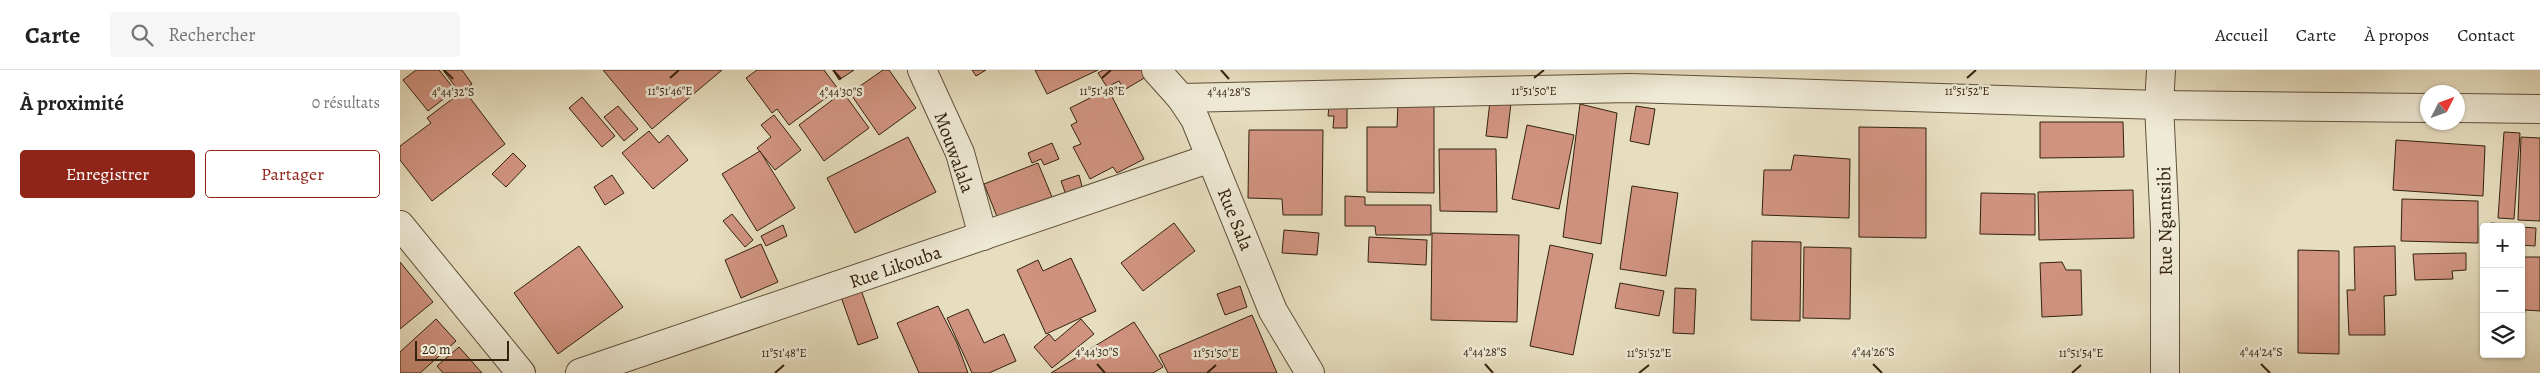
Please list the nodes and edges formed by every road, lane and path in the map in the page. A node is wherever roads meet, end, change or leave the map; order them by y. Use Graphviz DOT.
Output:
graph roads {
  1 [pos="922,70"];
  2 [pos="1156,70"];
  3 [pos="2161,70"];
  4 [pos="1630,79"];
  5 [pos="1181,98"];
  6 [pos="2160,105"];
  7 [pos="2420,108"];
  8 [pos="2465,108"];
  9 [pos="2540,109"];
  10 [pos="1211,158"];
  11 [pos="400,225"];
  12 [pos="983,236"];
  13 [pos="521,373"];
  14 [pos="580,373"];
  15 [pos="1310,373"];
  16 [pos="2165,373"];
  1 -- 12 [label="street, Mouwalala"];
  2 -- 5 [label="street, Rue Sala"];
  3 -- 6 [label="street, Rue Ngantsibi"];
  4 -- 5 [label="street"];
  4 -- 6 [label="street"];
  5 -- 10 [label="street, Rue Sala"];
  6 -- 7 [label="street"];
  6 -- 16 [label="street, Rue Ngantsibi"];
  8 -- 9 [label="street"];
  10 -- 12 [label="street, Rue Likouba"];
  10 -- 15 [label="street, Rue Sala"];
  11 -- 13 [label="street"];
  12 -- 14 [label="street, Rue Likouba"];
}
